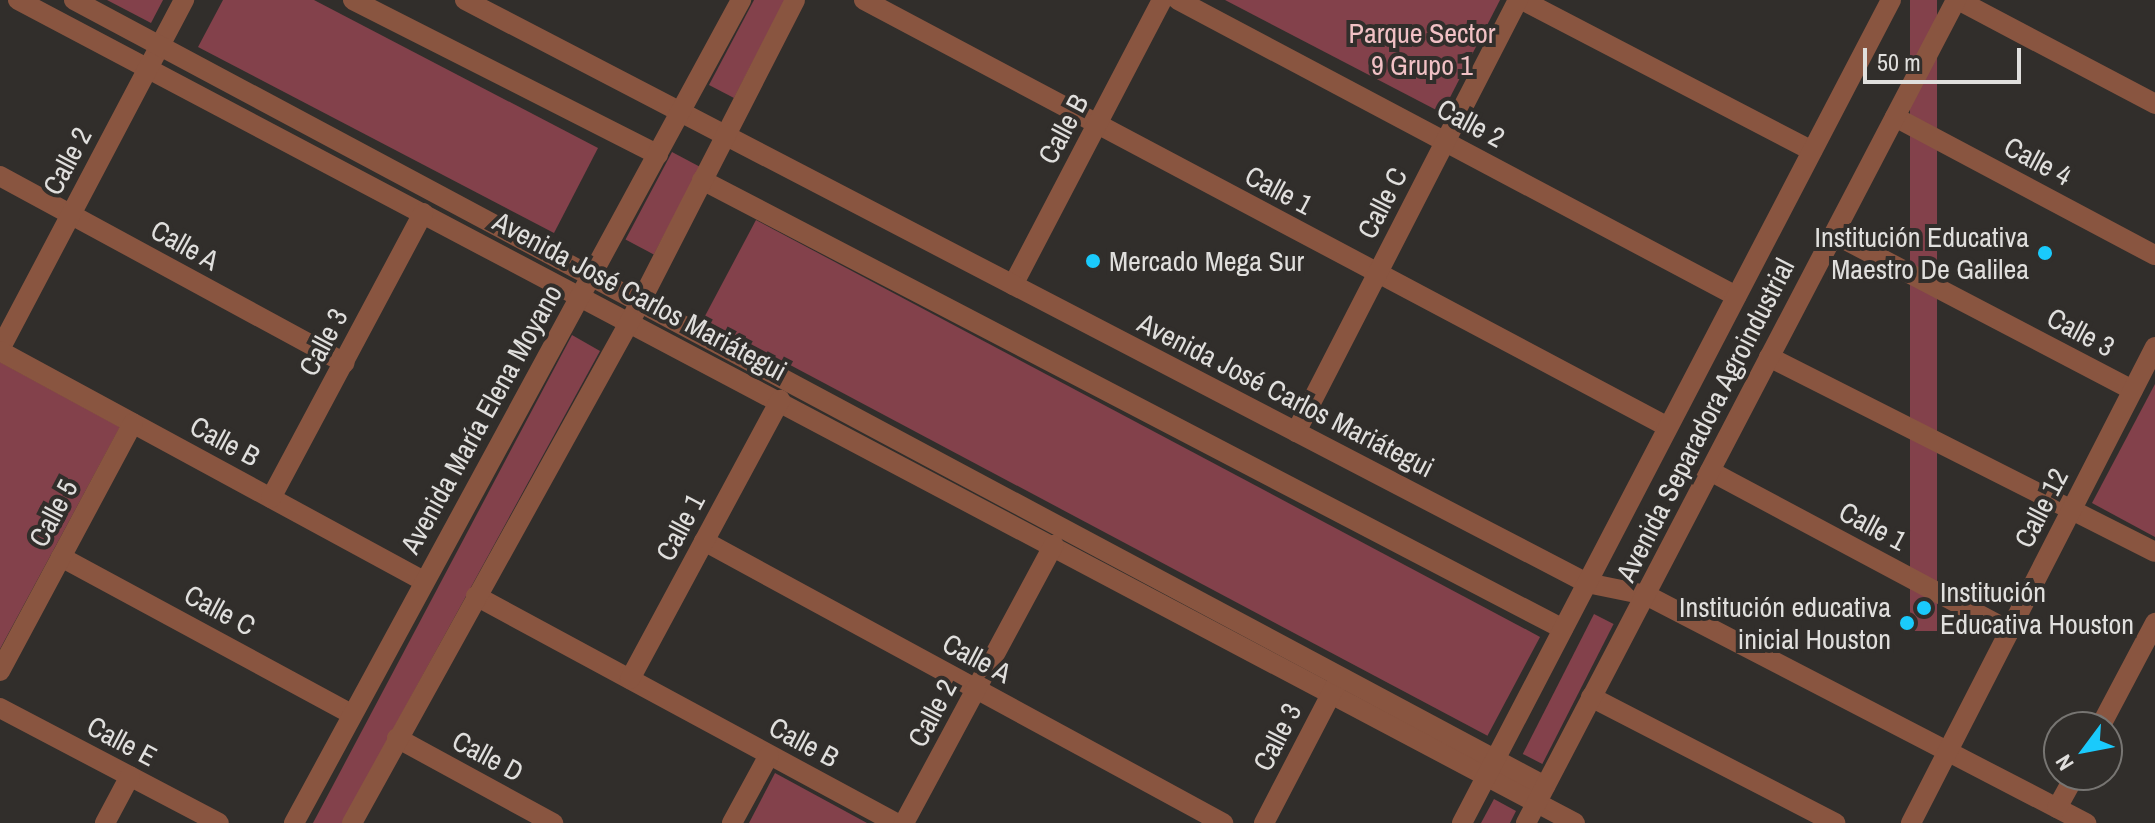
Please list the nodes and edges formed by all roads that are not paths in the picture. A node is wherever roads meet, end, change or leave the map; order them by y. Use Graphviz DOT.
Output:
graph roads {
  1 [pos="18,0"];
  2 [pos="74,0"];
  3 [pos="184,0"];
  4 [pos="353,0"];
  5 [pos="465,0"];
  6 [pos="741,0"];
  7 [pos="795,0"];
  8 [pos="864,0"];
  9 [pos="1162,0"];
  10 [pos="1178,0"];
  11 [pos="1520,0"];
  12 [pos="1891,0"];
  13 [pos="1957,0"];
  14 [pos="159,46"];
  15 [pos="147,68"];
  16 [pos="2155,104"];
  17 [pos="682,113"];
  18 [pos="1895,117"];
  19 [pos="1096,126"];
  20 [pos="725,135"];
  21 [pos="1445,142"];
  22 [pos="1812,151"];
  23 [pos="658,155"];
  24 [pos="0,176"];
  25 [pos="702,180"];
  26 [pos="423,213"];
  27 [pos="71,214"];
  28 [pos="1834,234"];
  29 [pos="2155,255"];
  30 [pos="1377,274"];
  31 [pos="592,277"];
  32 [pos="1013,285"];
  33 [pos="581,296"];
  34 [pos="1736,296"];
  35 [pos="640,303"];
  36 [pos="629,321"];
  37 [pos="2155,347"];
  38 [pos="0,350"];
  39 [pos="1769,357"];
  40 [pos="344,363"];
  41 [pos="2133,390"];
  42 [pos="780,400"];
  43 [pos="133,423"];
  44 [pos="1668,427"];
  45 [pos="1296,432"];
  46 [pos="1710,471"];
  47 [pos="271,498"];
  48 [pos="2072,510"];
  49 [pos="704,541"];
  50 [pos="1054,545"];
  51 [pos="2155,552"];
  52 [pos="61,557"];
  53 [pos="423,581"];
  54 [pos="1587,583"];
  55 [pos="1646,595"];
  56 [pos="476,596"];
  57 [pos="2155,623"];
  58 [pos="1563,629"];
  59 [pos="2010,631"];
  60 [pos="0,671"];
  61 [pos="630,679"];
  62 [pos="1336,683"];
  63 [pos="976,689"];
  64 [pos="1591,697"];
  65 [pos="0,708"];
  66 [pos="2108,711"];
  67 [pos="351,714"];
  68 [pos="397,738"];
  69 [pos="1947,753"];
  70 [pos="769,755"];
  71 [pos="1491,767"];
  72 [pos="130,776"];
  73 [pos="2066,791"];
  74 [pos="1541,794"];
  75 [pos="2057,808"];
  76 [pos="105,823"];
  77 [pos="219,823"];
  78 [pos="294,823"];
  79 [pos="352,823"];
  80 [pos="553,823"];
  81 [pos="732,823"];
  82 [pos="895,823"];
  83 [pos="904,823"];
  84 [pos="1223,823"];
  85 [pos="1264,823"];
  86 [pos="1462,823"];
  87 [pos="1526,823"];
  88 [pos="1575,823"];
  89 [pos="1835,823"];
  90 [pos="1911,823"];
  91 [pos="2086,823"];
  1 -- 15 [label="street, Avenida José Carlos Mariátegui"];
  2 -- 14 [label="street, Avenida José Carlos Mariátegui"];
  3 -- 14 [label="street, Calle 2"];
  4 -- 23 [label="street"];
  5 -- 17 [label="street, Avenida José Carlos Mariátegui"];
  6 -- 17 [label="street, Avenida María Elena Moyano"];
  7 -- 20 [label="street"];
  8 -- 19 [label="street, Calle 1"];
  9 -- 19 [label="street, Calle B"];
  10 -- 21 [label="street, Calle 2"];
  11 -- 21 [label="street, Calle C"];
  11 -- 22 [label="street"];
  12 -- 22 [label="street, Avenida Separadora Agroindustrial"];
  13 -- 16 [label="street"];
  13 -- 18 [label="street, Avenida Separadora Agroindustrial"];
  14 -- 15 [label="street, Calle 2"];
  14 -- 31 [label="street, Avenida José Carlos Mariátegui"];
  15 -- 26 [label="street, Avenida José Carlos Mariátegui"];
  15 -- 27 [label="street, Calle 2"];
  17 -- 20 [label="street, Avenida José Carlos Mariátegui"];
  17 -- 23 [label="street, Avenida María Elena Moyano"];
  18 -- 28 [label="street, Avenida Separadora Agroindustrial"];
  18 -- 29 [label="street, Calle 4"];
  19 -- 30 [label="street, Calle 1"];
  19 -- 32 [label="street, Calle B"];
  20 -- 25 [label="street"];
  20 -- 32 [label="street, Avenida José Carlos Mariátegui"];
  21 -- 30 [label="street, Calle C"];
  21 -- 34 [label="street, Calle 2"];
  22 -- 34 [label="street, Avenida Separadora Agroindustrial"];
  23 -- 31 [label="street, Avenida María Elena Moyano"];
  24 -- 27 [label="street, Calle A"];
  25 -- 35 [label="street"];
  25 -- 58 [label="street"];
  26 -- 33 [label="street, Avenida José Carlos Mariátegui"];
  26 -- 40 [label="street, Calle 3"];
  27 -- 38 [label="street, Calle 2"];
  27 -- 40 [label="street, Calle A"];
  28 -- 39 [label="street, Avenida Separadora Agroindustrial"];
  28 -- 41 [label="street, Calle 3"];
  30 -- 44 [label="street, Calle 1"];
  30 -- 45 [label="street, Calle C"];
  31 -- 33 [label="street, Avenida María Elena Moyano"];
  31 -- 35 [label="street, Avenida José Carlos Mariátegui"];
  32 -- 45 [label="street, Avenida José Carlos Mariátegui"];
  33 -- 36 [label="street, Avenida José Carlos Mariátegui"];
  33 -- 53 [label="street, Avenida María Elena Moyano"];
  34 -- 44 [label="street, Avenida Separadora Agroindustrial"];
  35 -- 36 [label="street"];
  35 -- 62 [label="street, Avenida José Carlos Mariátegui"];
  36 -- 42 [label="street, Avenida José Carlos Mariátegui"];
  36 -- 56 [label="street"];
  37 -- 41 [label="street, Calle 12"];
  38 -- 43 [label="street, Calle B"];
  39 -- 46 [label="street, Avenida Separadora Agroindustrial"];
  39 -- 48 [label="street"];
  40 -- 47 [label="street, Calle 3"];
  41 -- 48 [label="street, Calle 12"];
  42 -- 49 [label="street, Calle 1"];
  42 -- 50 [label="street, Avenida José Carlos Mariátegui"];
  43 -- 47 [label="street, Calle B"];
  43 -- 52 [label="street, Calle 5"];
  44 -- 54 [label="street, Avenida Separadora Agroindustrial"];
  45 -- 54 [label="street, Avenida José Carlos Mariátegui"];
  46 -- 55 [label="street, Avenida Separadora Agroindustrial"];
  46 -- 59 [label="street, Calle 1"];
  47 -- 53 [label="street, Calle B"];
  48 -- 51 [label="street"];
  48 -- 59 [label="street, Calle 12"];
  49 -- 61 [label="street, Calle 1"];
  49 -- 63 [label="street, Calle A"];
  50 -- 62 [label="street, Avenida José Carlos Mariátegui"];
  50 -- 63 [label="street, Calle 2"];
  52 -- 60 [label="street, Calle 5"];
  52 -- 67 [label="street, Calle C"];
  53 -- 67 [label="street, Avenida María Elena Moyano"];
  54 -- 55 [label="street, Avenida José Carlos Mariátegui"];
  54 -- 58 [label="street, Avenida Separadora Agroindustrial"];
  55 -- 64 [label="street, Avenida Separadora Agroindustrial"];
  55 -- 69 [label="street, Avenida José Carlos Mariátegui"];
  56 -- 61 [label="street, Calle B"];
  56 -- 68 [label="street"];
  57 -- 66 [label="street"];
  58 -- 71 [label="street, Avenida Separadora Agroindustrial"];
  59 -- 69 [label="street, Calle 12"];
  61 -- 70 [label="street, Calle B"];
  62 -- 71 [label="street, Avenida José Carlos Mariátegui"];
  62 -- 85 [label="street, Calle 3"];
  63 -- 83 [label="street, Calle 2"];
  63 -- 84 [label="street, Calle A"];
  64 -- 74 [label="street, Avenida Separadora Agroindustrial"];
  64 -- 89 [label="street"];
  65 -- 72 [label="street, Calle E"];
  67 -- 78 [label="street, Avenida María Elena Moyano"];
  68 -- 79 [label="street"];
  68 -- 80 [label="street, Calle D"];
  69 -- 75 [label="street, Avenida José Carlos Mariátegui"];
  69 -- 90 [label="street, Calle 12"];
  70 -- 81 [label="street"];
  70 -- 82 [label="street, Calle B"];
  71 -- 74 [label="street, Avenida José Carlos Mariátegui"];
  71 -- 86 [label="street, Avenida Separadora Agroindustrial"];
  72 -- 76 [label="street"];
  72 -- 77 [label="street, Calle E"];
  73 -- 75 [label="street"];
  74 -- 87 [label="street, Avenida Separadora Agroindustrial"];
  74 -- 88 [label="street, Avenida José Carlos Mariátegui"];
  75 -- 91 [label="street, Avenida José Carlos Mariátegui"];
}
